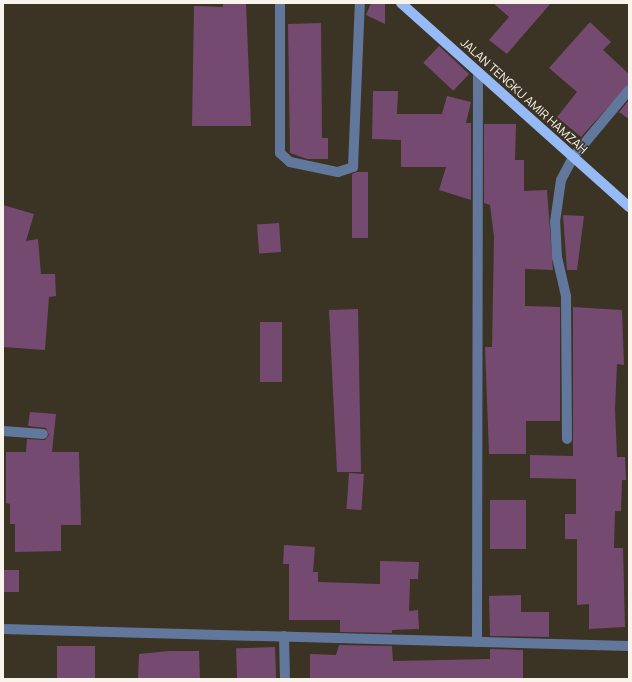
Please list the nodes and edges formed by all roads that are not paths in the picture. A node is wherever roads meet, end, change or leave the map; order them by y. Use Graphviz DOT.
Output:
graph roads {
  1 [pos="280,3"];
  2 [pos="360,3"];
  3 [pos="401,3"];
  4 [pos="478,72"];
  5 [pos="629,90"];
  6 [pos="573,157"];
  7 [pos="629,208"];
  8 [pos="3,431"];
  9 [pos="43,434"];
  10 [pos="567,439"];
  11 [pos="3,629"];
  12 [pos="284,636"];
  13 [pos="476,642"];
  14 [pos="629,646"];
  15 [pos="285,679"];
  1 -- 2 [label="street"];
  3 -- 4 [label="main road, JALAN TENGKU AMIR HAMZAH"];
  4 -- 6 [label="main road, JALAN TENGKU AMIR HAMZAH"];
  4 -- 13 [label="street"];
  5 -- 6 [label="street"];
  6 -- 7 [label="main road, JALAN TENGKU AMIR HAMZAH"];
  6 -- 10 [label="street"];
  8 -- 9 [label="street"];
  11 -- 12 [label="street"];
  12 -- 13 [label="street"];
  12 -- 15 [label="street"];
  13 -- 14 [label="street"];
}
